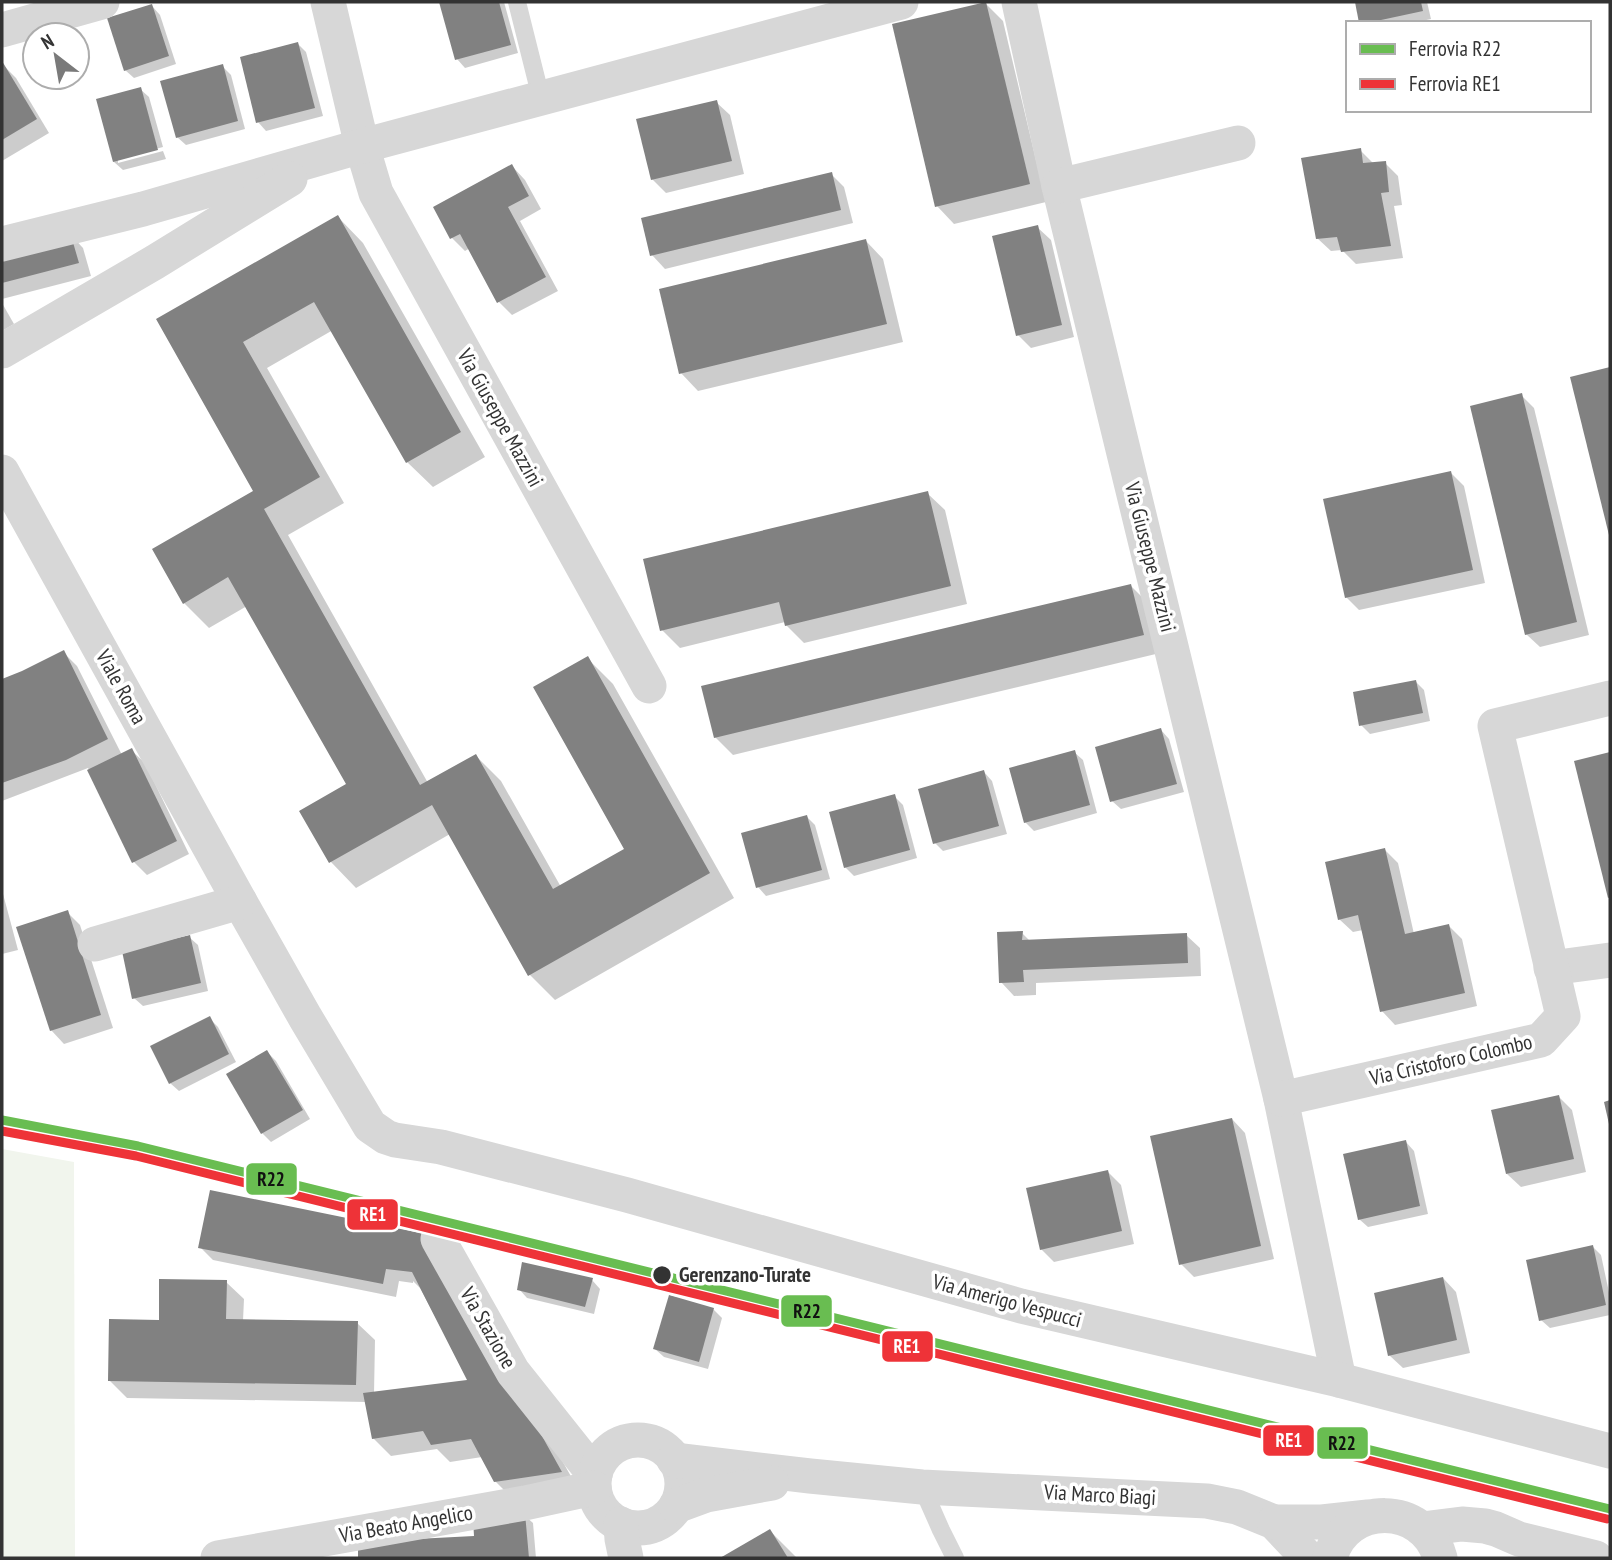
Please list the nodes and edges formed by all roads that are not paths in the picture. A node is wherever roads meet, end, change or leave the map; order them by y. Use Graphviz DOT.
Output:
graph roads {
  1 [pos="102,2"];
  2 [pos="328,2"];
  3 [pos="517,2"];
  4 [pos="1019,2"];
  5 [pos="883,4"];
  6 [pos="2,30"];
  7 [pos="541,98"];
  8 [pos="1238,143"];
  9 [pos="362,146"];
  10 [pos="328,156"];
  11 [pos="1059,186"];
  12 [pos="143,209"];
  13 [pos="2,244"];
  14 [pos="155,262"];
  15 [pos="2,351"];
  16 [pos="2,472"];
  17 [pos="14,524"];
  18 [pos="649,686"];
  19 [pos="1610,698"];
  20 [pos="240,902"];
  21 [pos="95,944"];
  22 [pos="1610,960"];
  23 [pos="1551,968"];
  24 [pos="1281,1099"];
  25 [pos="405,1141"];
  26 [pos="438,1239"];
  27 [pos="1339,1380"];
  28 [pos="1610,1451"];
  29 [pos="674,1460"];
  30 [pos="600,1471"];
  31 [pos="810,1476"];
  32 [pos="922,1486"];
  33 [pos="1375,1516"];
  34 [pos="1274,1522"];
  35 [pos="648,1528"];
  36 [pos="1519,1539"];
  37 [pos="1431,1544"];
  38 [pos="218,1558"];
  39 [pos="626,1558"];
  40 [pos="956,1558"];
  41 [pos="1308,1558"];
  42 [pos="1330,1558"];
  43 [pos="1451,1558"];
  44 [pos="1596,1558"];
  1 -- 6 [label="street"];
  2 -- 9 [label="street, Via Giuseppe Mazzini"];
  3 -- 7 [label="lane"];
  4 -- 11 [label="street, Via Giuseppe Mazzini"];
  5 -- 7 [label="street"];
  7 -- 9 [label="street"];
  8 -- 11 [label="street"];
  9 -- 10 [label="street"];
  9 -- 18 [label="street, Via Giuseppe Mazzini"];
  10 -- 12 [label="street"];
  10 -- 14 [label="street"];
  11 -- 24 [label="street, Via Giuseppe Mazzini"];
  12 -- 13 [label="street"];
  12 -- 14 [label="street"];
  14 -- 15 [label="street"];
  16 -- 17 [label="street, Viale Roma"];
  17 -- 20 [label="street, Viale Roma"];
  19 -- 23 [label="street"];
  20 -- 21 [label="street"];
  20 -- 25 [label="street, Viale Roma"];
  22 -- 23 [label="street"];
  23 -- 24 [label="street, Via Cristoforo Colombo"];
  24 -- 27 [label="street"];
  25 -- 27 [label="street, Via Amerigo Vespucci"];
  26 -- 30 [label="street, Via Stazione"];
  27 -- 28 [label="street, Via Amerigo Vespucci"];
  29 -- 30 [label="street"];
  29 -- 31 [label="street, Via Marco Biagi"];
  29 -- 35 [label="street"];
  30 -- 35 [label="street"];
  30 -- 38 [label="street, Via Beato Angelico"];
  31 -- 32 [label="street, Via Marco Biagi"];
  31 -- 35 [label="street, Via Marco Biagi"];
  32 -- 34 [label="street, Via Marco Biagi"];
  32 -- 40 [label="lane"];
  33 -- 34 [label="street, Via Marco Biagi"];
  33 -- 37 [label="street, Via Marco Biagi"];
  33 -- 42 [label="street"];
  34 -- 41 [label="street, Via Marco Biagi"];
  35 -- 39 [label="street"];
  36 -- 37 [label="street"];
  36 -- 43 [label="street"];
  36 -- 44 [label="street"];
}
